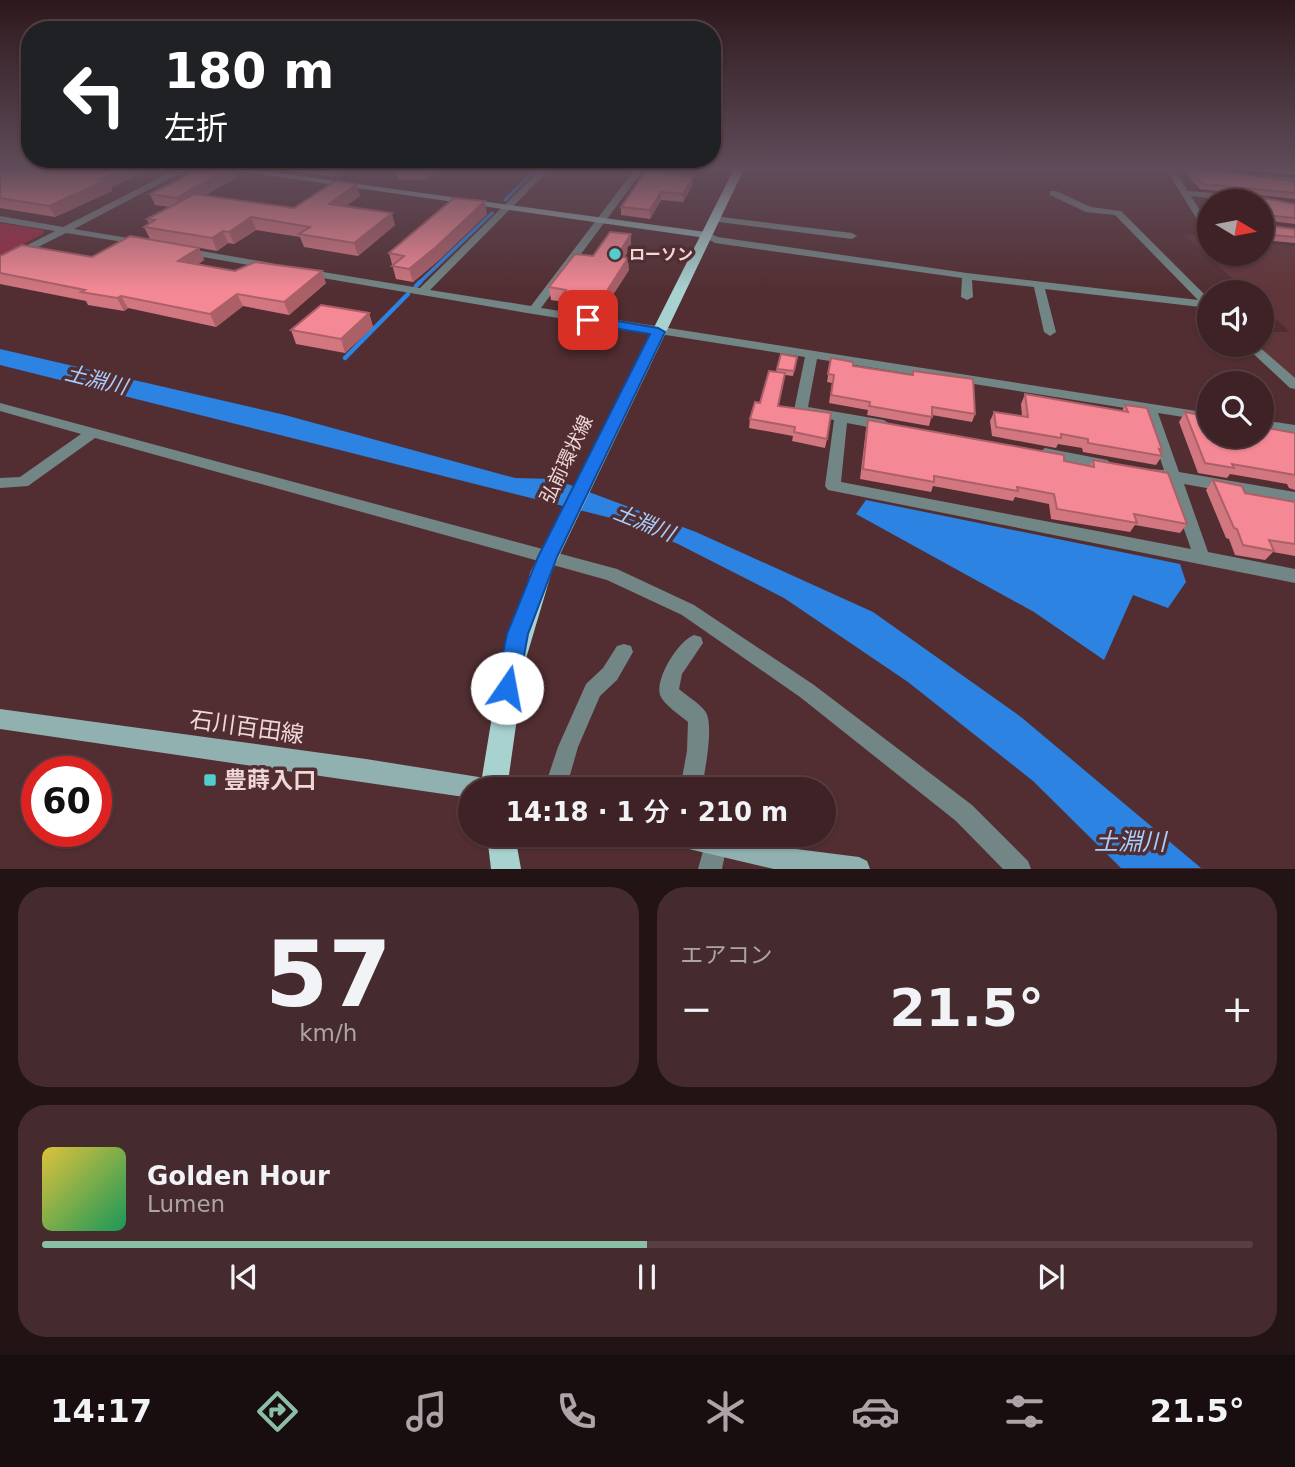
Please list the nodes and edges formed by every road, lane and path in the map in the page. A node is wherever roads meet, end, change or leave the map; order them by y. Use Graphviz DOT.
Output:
graph roads {
  1 [pos="104,210"];
  2 [pos="505,210"];
  3 [pos="517,210"];
  4 [pos="609,210"];
  5 [pos="719,210"];
  6 [pos="1088,210"];
  7 [pos="0,219"];
  8 [pos="714,219"];
  9 [pos="600,222"];
  10 [pos="64,230"];
  11 [pos="706,235"];
  12 [pos="852,236"];
  13 [pos="157,246"];
  14 [pos="170,248"];
  15 [pos="0,263"];
  16 [pos="967,276"];
  17 [pos="1038,283"];
  18 [pos="422,292"];
  19 [pos="1197,293"];
  20 [pos="967,298"];
  21 [pos="1197,303"];
  22 [pos="533,311"];
  23 [pos="658,332"];
  24 [pos="1050,332"];
  25 [pos="812,353"];
  26 [pos="1264,357"];
  27 [pos="1295,384"];
  28 [pos="0,407"];
  29 [pos="1149,407"];
  30 [pos="1197,415"];
  31 [pos="841,417"];
  32 [pos="894,427"];
  33 [pos="1274,427"];
  34 [pos="1295,430"];
  35 [pos="94,432"];
  36 [pos="1027,450"];
  37 [pos="1173,477"];
  38 [pos="0,484"];
  39 [pos="1295,498"];
  40 [pos="551,549"];
  41 [pos="1202,558"];
  42 [pos="1295,576"];
  43 [pos="694,643"];
  44 [pos="624,652"];
  45 [pos="0,719"];
  46 [pos="495,777"];
  47 [pos="559,777"];
  48 [pos="693,777"];
  49 [pos="458,784"];
  50 [pos="502,847"];
  51 [pos="715,847"];
  52 [pos="731,847"];
  53 [pos="828,867"];
  54 [pos="506,869"];
  55 [pos="710,869"];
  56 [pos="859,869"];
  57 [pos="1020,869"];
  1 -- 10 [label="street"];
  2 -- 18 [label="street"];
  3 -- 9 [label="street"];
  4 -- 9 [label="street"];
  5 -- 8 [label="main road, 弘前環状線"];
  6 -- 19 [label="street"];
  7 -- 10 [label="street"];
  8 -- 11 [label="main road, 弘前環状線"];
  8 -- 12 [label="street"];
  9 -- 11 [label="street"];
  9 -- 22 [label="street"];
  10 -- 13 [label="street"];
  10 -- 15 [label="street"];
  11 -- 16 [label="street"];
  11 -- 23 [label="main road, 弘前環状線"];
  14 -- 18 [label="street"];
  16 -- 17 [label="street"];
  16 -- 20 [label="street"];
  17 -- 21 [label="street"];
  17 -- 24 [label="street"];
  18 -- 22 [label="street"];
  22 -- 23 [label="street"];
  23 -- 25 [label="street"];
  23 -- 40 [label="main road, 弘前環状線"];
  25 -- 29 [label="street"];
  25 -- 31 [label="street"];
  26 -- 27 [label="street"];
  28 -- 35 [label="street"];
  29 -- 30 [label="street"];
  29 -- 37 [label="street"];
  31 -- 32 [label="street"];
  31 -- 41 [label="street"];
  33 -- 34 [label="street"];
  35 -- 38 [label="street"];
  35 -- 40 [label="street"];
  36 -- 37 [label="street"];
  37 -- 39 [label="street"];
  37 -- 41 [label="street"];
  40 -- 46 [label="main road, 弘前環状線"];
  40 -- 57 [label="street"];
  41 -- 42 [label="street"];
  43 -- 48 [label="street"];
  44 -- 47 [label="street"];
  45 -- 49 [label="street, 石川百田線"];
  50 -- 54 [label="main road"];
  51 -- 55 [label="street"];
  52 -- 53 [label="street"];
  53 -- 56 [label="street"];
}
